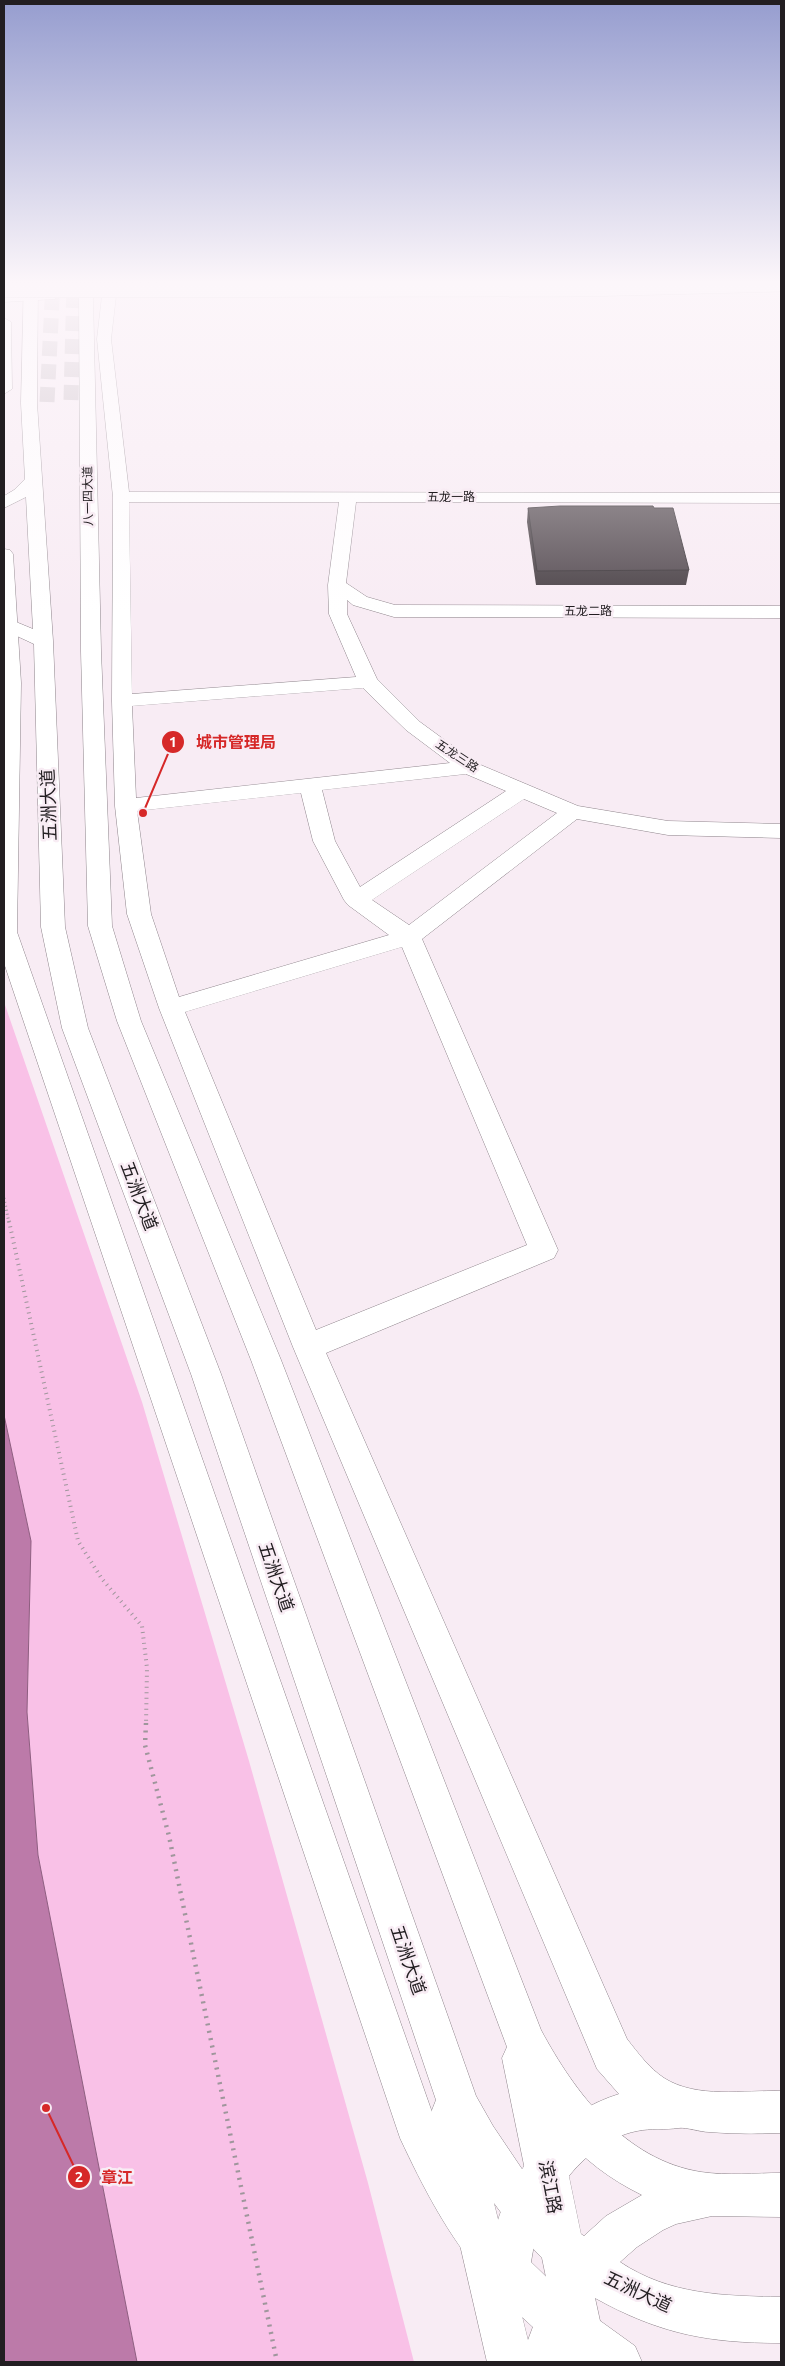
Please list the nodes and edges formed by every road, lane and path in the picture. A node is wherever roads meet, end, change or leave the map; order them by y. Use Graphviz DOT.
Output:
graph roads {
  1 [pos="29,392"];
  2 [pos="88,392"];
  3 [pos="110,392"];
  4 [pos="71,400"];
  5 [pos="47,422"];
  6 [pos="35,479"];
  7 [pos="121,496"];
  8 [pos="348,497"];
  9 [pos="781,498"];
  10 [pos="4,503"];
  11 [pos="4,554"];
  12 [pos="337,585"];
  13 [pos="394,610"];
  14 [pos="781,612"];
  15 [pos="5,624"];
  16 [pos="43,642"];
  17 [pos="349,643"];
  18 [pos="91,651"];
  19 [pos="368,682"];
  20 [pos="122,701"];
  21 [pos="469,767"];
  22 [pos="310,787"];
  23 [pos="522,790"];
  24 [pos="126,806"];
  25 [pos="573,812"];
  26 [pos="781,831"];
  27 [pos="356,900"];
  28 [pos="409,938"];
  29 [pos="171,1008"];
  30 [pos="4,1198"];
  31 [pos="308,1347"];
  32 [pos="514,2012"];
  33 [pos="429,2021"];
  34 [pos="691,2111"];
  35 [pos="781,2112"];
  36 [pos="586,2131"];
  37 [pos="546,2170"];
  38 [pos="781,2195"];
  39 [pos="722,2196"];
  40 [pos="523,2209"];
  41 [pos="494,2255"];
  42 [pos="574,2304"];
  43 [pos="781,2320"];
  44 [pos="508,2354"];
  45 [pos="277,2362"];
  46 [pos="545,2362"];
  47 [pos="619,2362"];
  1 -- 6 [label="main road"];
  2 -- 18 [label="main road, 八一四大道"];
  3 -- 7 [label="main road"];
  4 -- 18 [label="main road"];
  5 -- 16 [label="main road"];
  6 -- 10 [label="main road"];
  6 -- 16 [label="main road"];
  7 -- 8 [label="main road, 五龙一路"];
  7 -- 20 [label="main road"];
  8 -- 9 [label="main road, 五龙一路"];
  8 -- 12 [label="main road, 五龙三路"];
  11 -- 15 [label="main road"];
  12 -- 13 [label="main road"];
  12 -- 17 [label="main road, 五龙三路"];
  13 -- 14 [label="main road, 五龙二路"];
  13 -- 17 [label="main road"];
  15 -- 16 [label="main road"];
  15 -- 41 [label="main road"];
  16 -- 33 [label="main road, 五洲大道"];
  17 -- 19 [label="main road, 五龙三路"];
  18 -- 32 [label="main road"];
  19 -- 20 [label="main road"];
  19 -- 21 [label="main road, 五龙三路"];
  20 -- 24 [label="main road"];
  21 -- 22 [label="main road"];
  21 -- 23 [label="main road, 五龙三路"];
  22 -- 24 [label="main road"];
  22 -- 27 [label="main road"];
  23 -- 25 [label="main road, 五龙三路"];
  23 -- 27 [label="main road"];
  24 -- 29 [label="main road"];
  25 -- 26 [label="main road, 五龙三路"];
  25 -- 28 [label="main road"];
  27 -- 28 [label="main road"];
  28 -- 29 [label="main road"];
  28 -- 31 [label="main road"];
  29 -- 31 [label="main road"];
  30 -- 45 [label="path"];
  31 -- 34 [label="main road"];
  32 -- 36 [label="main road"];
  32 -- 37 [label="main road, 滨江路"];
  33 -- 40 [label="main road, 五洲大道"];
  33 -- 41 [label="main road"];
  34 -- 35 [label="main road"];
  34 -- 36 [label="main road"];
  36 -- 37 [label="main road"];
  36 -- 39 [label="main road"];
  37 -- 40 [label="main road"];
  37 -- 42 [label="main road, 滨江路"];
  38 -- 39 [label="main road"];
  39 -- 42 [label="main road"];
  40 -- 41 [label="main road"];
  40 -- 42 [label="main road, 五洲大道"];
  41 -- 42 [label="main road"];
  41 -- 44 [label="main road"];
  42 -- 43 [label="main road, 五洲大道"];
  42 -- 46 [label="main road"];
  42 -- 47 [label="main road"];
}
